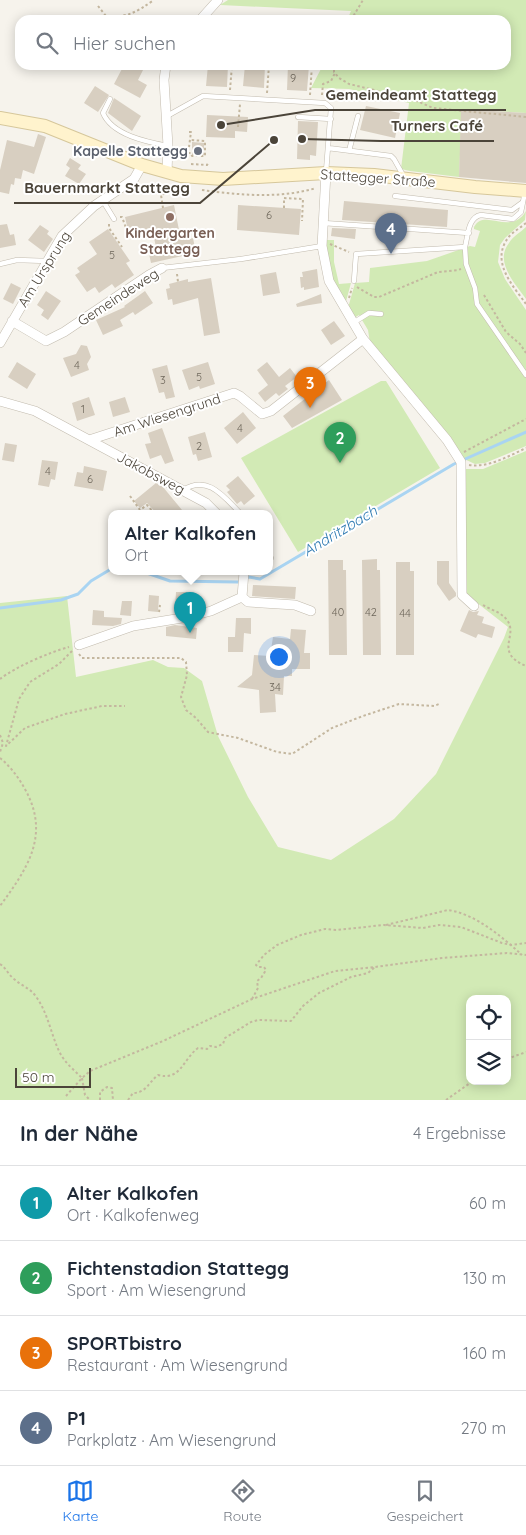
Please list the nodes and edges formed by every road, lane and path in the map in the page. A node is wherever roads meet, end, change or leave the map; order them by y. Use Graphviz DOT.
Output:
graph roads {
  1 [pos="154,0"];
  2 [pos="218,0"];
  3 [pos="363,0"];
  4 [pos="98,6"];
  5 [pos="105,15"];
  6 [pos="126,15"];
  7 [pos="204,15"];
  8 [pos="354,15"];
  9 [pos="165,70"];
  10 [pos="231,70"];
  11 [pos="269,70"];
  12 [pos="312,70"];
  13 [pos="335,70"];
  14 [pos="335,73"];
  15 [pos="230,84"];
  16 [pos="268,86"];
  17 [pos="310,88"];
  18 [pos="240,98"];
  19 [pos="110,99"];
  20 [pos="321,103"];
  21 [pos="166,116"];
  22 [pos="358,116"];
  23 [pos="298,117"];
  24 [pos="526,117"];
  25 [pos="0,118"];
  26 [pos="331,119"];
  27 [pos="238,127"];
  28 [pos="189,132"];
  29 [pos="190,140"];
  30 [pos="168,146"];
  31 [pos="189,147"];
  32 [pos="328,148"];
  33 [pos="349,151"];
  34 [pos="188,153"];
  35 [pos="208,163"];
  36 [pos="142,165"];
  37 [pos="181,170"];
  38 [pos="167,173"];
  39 [pos="326,173"];
  40 [pos="404,179"];
  41 [pos="525,195"];
  42 [pos="395,196"];
  43 [pos="103,201"];
  44 [pos="163,208"];
  45 [pos="284,208"];
  46 [pos="114,219"];
  47 [pos="302,221"];
  48 [pos="323,223"];
  49 [pos="526,223"];
  50 [pos="149,232"];
  51 [pos="469,233"];
  52 [pos="322,246"];
  53 [pos="122,247"];
  54 [pos="337,247"];
  55 [pos="465,247"];
  56 [pos="356,254"];
  57 [pos="47,261"];
  58 [pos="0,264"];
  59 [pos="466,264"];
  60 [pos="162,268"];
  61 [pos="353,283"];
  62 [pos="481,291"];
  63 [pos="526,304"];
  64 [pos="381,314"];
  65 [pos="12,321"];
  66 [pos="353,323"];
  67 [pos="363,339"];
  68 [pos="0,343"];
  69 [pos="526,353"];
  70 [pos="526,375"];
  71 [pos="0,401"];
  72 [pos="526,419"];
  73 [pos="89,440"];
  74 [pos="526,448"];
  75 [pos="455,454"];
  76 [pos="466,468"];
  77 [pos="183,490"];
  78 [pos="130,496"];
  79 [pos="140,510"];
  80 [pos="140,510"];
  81 [pos="152,510"];
  82 [pos="213,510"];
  83 [pos="237,510"];
  84 [pos="244,575"];
  85 [pos="242,597"];
  86 [pos="476,603"];
  87 [pos="311,612"];
  88 [pos="81,644"];
  89 [pos="526,666"];
  90 [pos="0,679"];
  91 [pos="439,704"];
  92 [pos="126,706"];
  93 [pos="0,735"];
  94 [pos="0,752"];
  95 [pos="0,758"];
  96 [pos="0,906"];
  97 [pos="384,925"];
  98 [pos="526,943"];
  99 [pos="511,944"];
  100 [pos="522,955"];
  101 [pos="526,955"];
  102 [pos="0,964"];
  103 [pos="375,968"];
  104 [pos="252,999"];
  105 [pos="526,1052"];
  106 [pos="511,1058"];
  107 [pos="82,1078"];
  108 [pos="467,1085"];
  109 [pos="66,1096"];
  110 [pos="90,1100"];
  111 [pos="100,1100"];
  112 [pos="113,1100"];
  113 [pos="128,1100"];
  114 [pos="446,1100"];
  1 -- 6 [label="path"];
  2 -- 7 [label="street"];
  3 -- 8 [label="path"];
  4 -- 5 [label="path"];
  9 -- 21 [label="street"];
  10 -- 15 [label="path"];
  11 -- 16 [label="path"];
  12 -- 17 [label="path"];
  13 -- 14 [label="path"];
  14 -- 20 [label="path"];
  14 -- 24 [label="path"];
  18 -- 20 [label="lane"];
  18 -- 21 [label="lane"];
  18 -- 27 [label="path"];
  19 -- 30 [label="lane"];
  20 -- 26 [label="lane"];
  21 -- 30 [label="street"];
  22 -- 33 [label="lane"];
  23 -- 26 [label="lane"];
  25 -- 36 [label="main road, Stattegger Straße"];
  26 -- 32 [label="lane"];
  28 -- 29 [label="path"];
  29 -- 31 [label="path"];
  29 -- 34 [label="path"];
  30 -- 38 [label="street"];
  32 -- 33 [label="lane"];
  32 -- 39 [label="lane"];
  33 -- 40 [label="lane"];
  35 -- 37 [label="path"];
  36 -- 38 [label="main road, Stattegger Straße"];
  36 -- 43 [label="street, Am Ursprung"];
  37 -- 38 [label="main road, Stattegger Straße"];
  37 -- 39 [label="main road, Stattegger Straße"];
  37 -- 44 [label="path"];
  39 -- 40 [label="main road, Stattegger Straße"];
  39 -- 48 [label="street"];
  40 -- 41 [label="main road, Stattegger Straße"];
  41 -- 42 [label="lane"];
  41 -- 51 [label="lane"];
  43 -- 46 [label="lane"];
  43 -- 57 [label="street, Am Ursprung"];
  45 -- 47 [label="path"];
  46 -- 50 [label="path"];
  46 -- 53 [label="path"];
  48 -- 51 [label="lane"];
  48 -- 52 [label="street"];
  49 -- 63 [label="path"];
  51 -- 55 [label="lane"];
  52 -- 60 [label="lane, Gemeindeweg"];
  52 -- 66 [label="street"];
  54 -- 56 [label="path"];
  55 -- 56 [label="lane"];
  55 -- 59 [label="lane"];
  56 -- 61 [label="lane"];
  57 -- 58 [label="lane"];
  57 -- 65 [label="street, Am Ursprung"];
  59 -- 61 [label="path"];
  59 -- 70 [label="lane"];
  60 -- 65 [label="street, Gemeindeweg"];
  62 -- 69 [label="path"];
  64 -- 66 [label="lane"];
  65 -- 68 [label="street, Am Ursprung"];
  66 -- 67 [label="street"];
  67 -- 73 [label="street, Am Wiesengrund"];
  67 -- 75 [label="street"];
  71 -- 73 [label="street, Jakobsweg"];
  72 -- 75 [label="path"];
  73 -- 77 [label="street, Jakobsweg"];
  74 -- 76 [label="path"];
  75 -- 76 [label="street"];
  76 -- 86 [label="street"];
  77 -- 82 [label="street, Jakobsweg"];
  77 -- 83 [label="lane"];
  78 -- 79 [label="path"];
  80 -- 81 [label="path"];
  84 -- 85 [label="street"];
  85 -- 87 [label="street"];
  85 -- 88 [label="street"];
  86 -- 89 [label="path"];
  88 -- 90 [label="path"];
  88 -- 91 [label="path"];
  88 -- 92 [label="path"];
  93 -- 94 [label="path"];
  95 -- 96 [label="path"];
  97 -- 99 [label="path"];
  97 -- 99 [label="path"];
  97 -- 104 [label="path"];
  98 -- 99 [label="path"];
  99 -- 100 [label="path"];
  100 -- 101 [label="path"];
  100 -- 103 [label="path"];
  102 -- 107 [label="path"];
  103 -- 104 [label="path"];
  103 -- 113 [label="path"];
  104 -- 107 [label="path"];
  105 -- 106 [label="path"];
  107 -- 109 [label="path"];
  107 -- 110 [label="path"];
  108 -- 114 [label="path"];
  111 -- 112 [label="path"];
}
